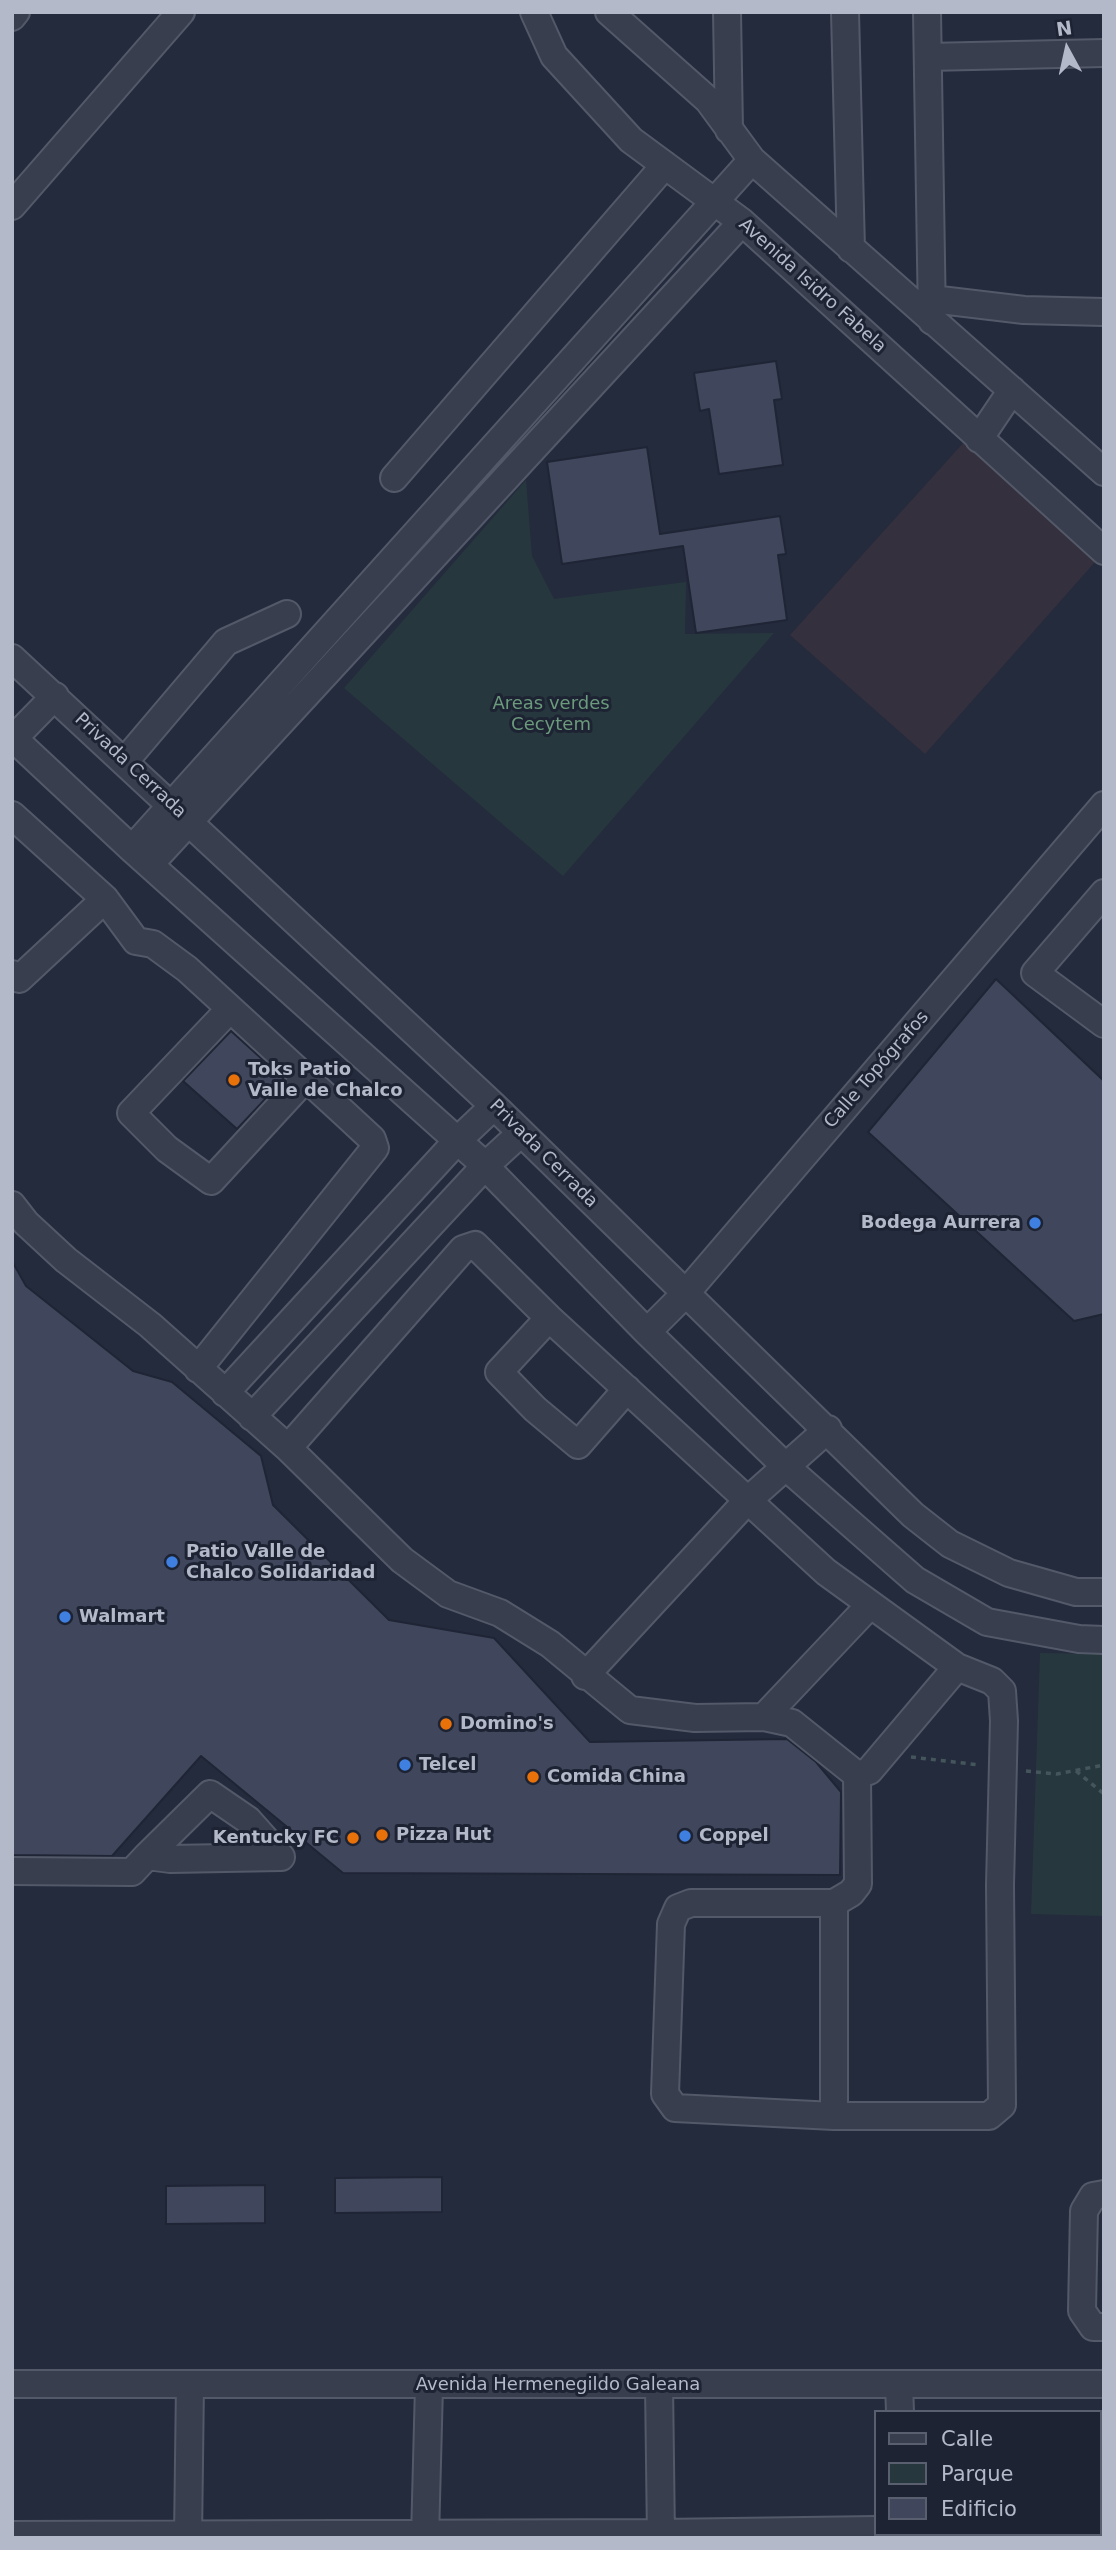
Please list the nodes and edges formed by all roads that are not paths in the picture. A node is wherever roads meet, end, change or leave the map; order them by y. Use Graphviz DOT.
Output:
graph roads {
  1 [pos="16,12"];
  2 [pos="181,12"];
  3 [pos="534,12"];
  4 [pos="609,12"];
  5 [pos="727,12"];
  6 [pos="845,12"];
  7 [pos="927,12"];
  8 [pos="12,16"];
  9 [pos="1104,53"];
  10 [pos="928,57"];
  11 [pos="729,130"];
  12 [pos="752,160"];
  13 [pos="665,165"];
  14 [pos="716,201"];
  15 [pos="12,205"];
  16 [pos="742,222"];
  17 [pos="851,249"];
  18 [pos="932,310"];
  19 [pos="1104,312"];
  20 [pos="1012,390"];
  21 [pos="979,439"];
  22 [pos="1104,472"];
  23 [pos="394,478"];
  24 [pos="458,489"];
  25 [pos="479,508"];
  26 [pos="1104,551"];
  27 [pos="287,614"];
  28 [pos="12,658"];
  29 [pos="55,696"];
  30 [pos="13,739"];
  31 [pos="125,761"];
  32 [pos="1104,805"];
  33 [pos="181,813"];
  34 [pos="14,821"];
  35 [pos="141,857"];
  36 [pos="1104,892"];
  37 [pos="104,899"];
  38 [pos="12,974"];
  39 [pos="229,1010"];
  40 [pos="1104,1024"];
  41 [pos="306,1078"];
  42 [pos="494,1106"];
  43 [pos="521,1133"];
  44 [pos="457,1141"];
  45 [pos="485,1166"];
  46 [pos="12,1205"];
  47 [pos="685,1294"];
  48 [pos="549,1318"];
  49 [pos="647,1332"];
  50 [pos="198,1370"];
  51 [pos="627,1389"];
  52 [pos="225,1393"];
  53 [pos="252,1417"];
  54 [pos="828,1429"];
  55 [pos="288,1448"];
  56 [pos="785,1466"];
  57 [pos="747,1502"];
  58 [pos="1104,1592"];
  59 [pos="869,1606"];
  60 [pos="1104,1640"];
  61 [pos="957,1667"];
  62 [pos="586,1676"];
  63 [pos="764,1717"];
  64 [pos="858,1775"];
  65 [pos="147,1856"];
  66 [pos="12,1871"];
  67 [pos="834,1903"];
  68 [pos="834,2116"];
  69 [pos="1104,2194"];
  70 [pos="1104,2327"];
  71 [pos="12,2384"];
  72 [pos="190,2384"];
  73 [pos="659,2384"];
  74 [pos="899,2384"];
  75 [pos="1104,2384"];
  76 [pos="429,2386"];
  77 [pos="900,2410"];
  78 [pos="874,2530"];
  79 [pos="12,2535"];
  80 [pos="188,2536"];
  81 [pos="425,2536"];
  82 [pos="661,2536"];
  1 -- 8 [label="street"];
  2 -- 15 [label="street"];
  3 -- 13 [label="street, Avenida Isidro Fabela"];
  4 -- 11 [label="street"];
  5 -- 11 [label="street"];
  6 -- 17 [label="street"];
  7 -- 10 [label="street"];
  9 -- 10 [label="street"];
  10 -- 18 [label="street"];
  11 -- 12 [label="street"];
  12 -- 14 [label="street"];
  12 -- 17 [label="street"];
  13 -- 14 [label="street, Avenida Isidro Fabela"];
  13 -- 23 [label="street"];
  14 -- 16 [label="street, Avenida Isidro Fabela"];
  14 -- 24 [label="street"];
  16 -- 21 [label="street, Avenida Isidro Fabela"];
  16 -- 25 [label="street"];
  17 -- 18 [label="street"];
  18 -- 19 [label="street"];
  18 -- 20 [label="street"];
  20 -- 21 [label="street"];
  20 -- 22 [label="street"];
  21 -- 26 [label="street, Avenida Isidro Fabela"];
  24 -- 25 [label="street"];
  24 -- 33 [label="street"];
  25 -- 33 [label="street"];
  27 -- 31 [label="street"];
  28 -- 29 [label="street, Privada Cerrada"];
  29 -- 30 [label="street"];
  29 -- 31 [label="street, Privada Cerrada"];
  30 -- 35 [label="street"];
  31 -- 33 [label="street, Privada Cerrada"];
  32 -- 47 [label="street, Calle Topógrafos"];
  33 -- 35 [label="street"];
  33 -- 42 [label="street, Privada Cerrada"];
  34 -- 37 [label="street"];
  35 -- 44 [label="street"];
  36 -- 40 [label="street"];
  37 -- 38 [label="street"];
  37 -- 39 [label="street"];
  39 -- 41 [label="street"];
  39 -- 41 [label="street"];
  41 -- 50 [label="street"];
  42 -- 43 [label="street, Privada Cerrada"];
  42 -- 44 [label="street"];
  43 -- 45 [label="street"];
  43 -- 47 [label="street, Privada Cerrada"];
  44 -- 45 [label="street"];
  44 -- 52 [label="street"];
  45 -- 49 [label="street"];
  45 -- 53 [label="street"];
  46 -- 50 [label="street"];
  47 -- 49 [label="street, Calle Topógrafos"];
  47 -- 54 [label="street, Privada Cerrada"];
  48 -- 51 [label="street"];
  48 -- 51 [label="street"];
  48 -- 55 [label="street"];
  49 -- 56 [label="street"];
  50 -- 52 [label="street"];
  51 -- 57 [label="street"];
  52 -- 53 [label="street"];
  53 -- 55 [label="street"];
  54 -- 56 [label="street"];
  54 -- 58 [label="street, Privada Cerrada"];
  55 -- 62 [label="street"];
  56 -- 57 [label="street"];
  56 -- 60 [label="street"];
  57 -- 59 [label="street"];
  57 -- 62 [label="street"];
  59 -- 61 [label="street"];
  59 -- 63 [label="street"];
  61 -- 64 [label="street"];
  61 -- 68 [label="street"];
  62 -- 63 [label="street"];
  63 -- 64 [label="street"];
  64 -- 67 [label="street"];
  65 -- 66 [label="street"];
  67 -- 68 [label="street"];
  67 -- 68 [label="street"];
  69 -- 70 [label="street"];
  71 -- 72 [label="street, Avenida Hermenegildo Galeana"];
  72 -- 76 [label="street, Avenida Hermenegildo Galeana"];
  72 -- 80 [label="street"];
  73 -- 74 [label="street, Avenida Hermenegildo Galeana"];
  73 -- 76 [label="street, Avenida Hermenegildo Galeana"];
  73 -- 82 [label="street"];
  74 -- 75 [label="street, Avenida Hermenegildo Galeana"];
  74 -- 77 [label="street"];
  76 -- 81 [label="street"];
  78 -- 82 [label="street"];
  79 -- 80 [label="street"];
  80 -- 81 [label="street"];
  81 -- 82 [label="street"];
}
